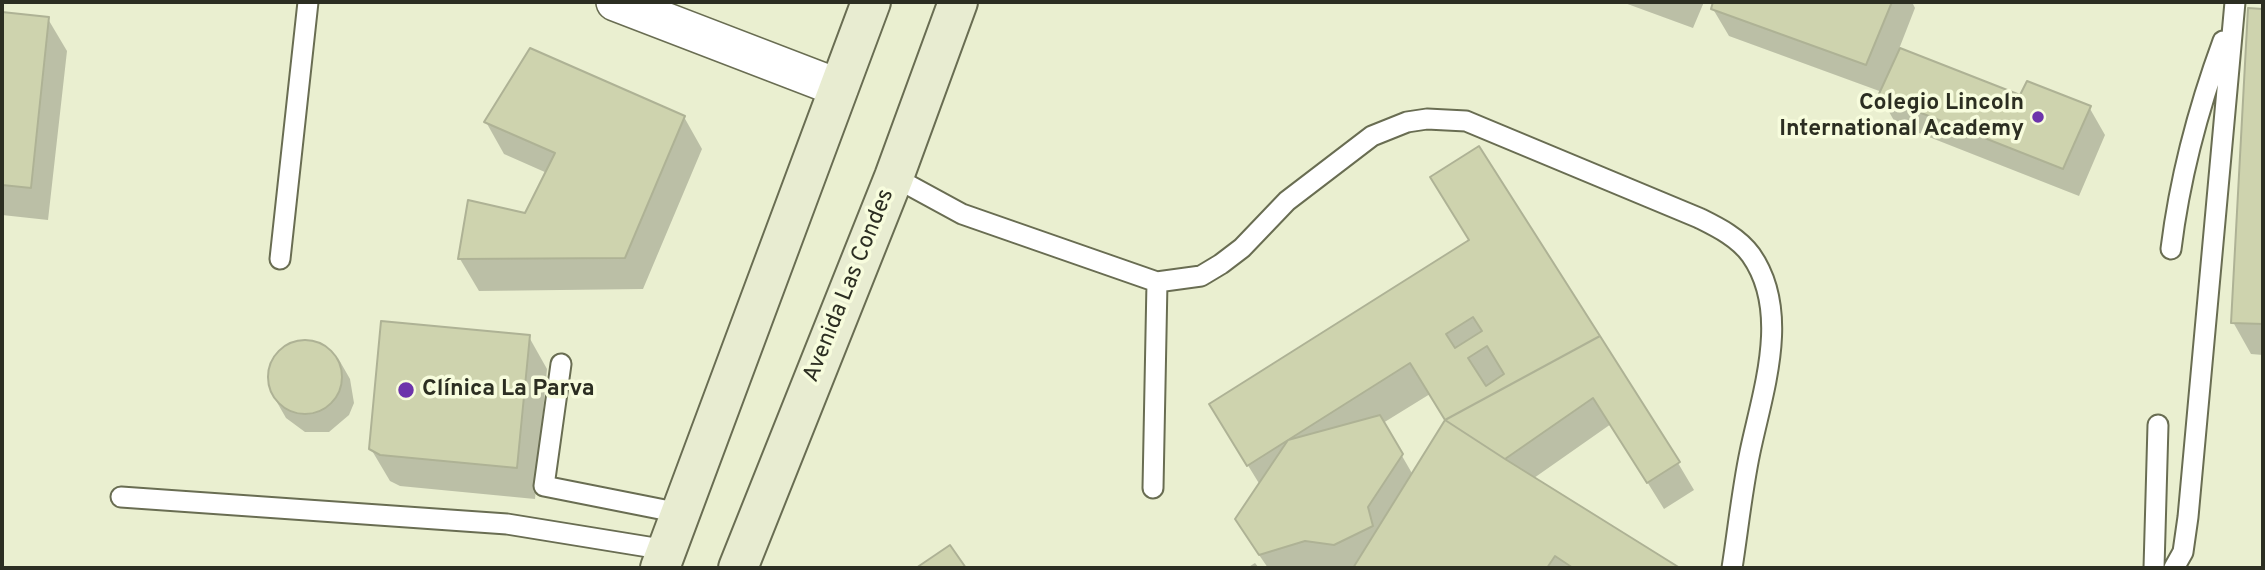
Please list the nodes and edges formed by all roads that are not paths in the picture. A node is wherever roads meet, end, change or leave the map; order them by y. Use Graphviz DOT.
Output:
graph roads {
  1 [pos="308,2"];
  2 [pos="615,2"];
  3 [pos="871,2"];
  4 [pos="958,2"];
  5 [pos="2234,9"];
  6 [pos="839,88"];
  7 [pos="894,177"];
  8 [pos="2171,249"];
  9 [pos="280,259"];
  10 [pos="1157,282"];
  11 [pos="561,364"];
  12 [pos="2158,425"];
  13 [pos="1153,488"];
  14 [pos="121,497"];
  15 [pos="680,513"];
  16 [pos="663,559"];
  17 [pos="738,568"];
  18 [pos="1732,568"];
  19 [pos="2154,568"];
  20 [pos="2174,568"];
  1 -- 9 [label="lane"];
  2 -- 6 [label="street"];
  3 -- 6 [label="main road"];
  4 -- 7 [label="main road, Avenida Las Condes"];
  5 -- 8 [label="lane"];
  5 -- 20 [label="lane"];
  6 -- 15 [label="main road"];
  7 -- 10 [label="lane"];
  7 -- 17 [label="main road, Avenida Las Condes"];
  10 -- 13 [label="lane"];
  10 -- 18 [label="lane"];
  11 -- 15 [label="lane"];
  12 -- 19 [label="lane"];
  14 -- 16 [label="lane"];
  15 -- 16 [label="main road"];
}
